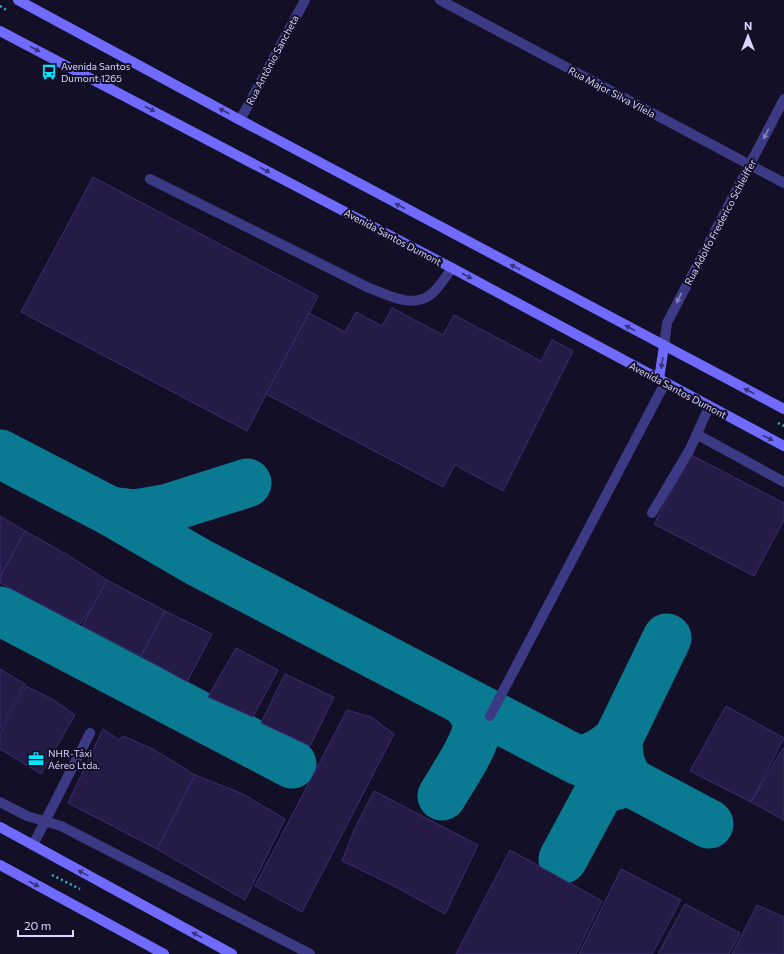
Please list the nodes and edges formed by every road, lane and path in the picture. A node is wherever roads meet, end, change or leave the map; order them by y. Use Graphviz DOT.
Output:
graph roads {
  1 [pos="18,0"];
  2 [pos="305,0"];
  3 [pos="440,0"];
  4 [pos="0,31"];
  5 [pos="784,99"];
  6 [pos="240,120"];
  7 [pos="750,165"];
  8 [pos="150,179"];
  9 [pos="784,183"];
  10 [pos="452,268"];
  11 [pos="664,346"];
  12 [pos="662,381"];
  13 [pos="709,407"];
  14 [pos="784,409"];
  15 [pos="698,435"];
  16 [pos="784,446"];
  17 [pos="784,482"];
  18 [pos="652,513"];
  19 [pos="490,716"];
  20 [pos="90,733"];
  21 [pos="0,802"];
  22 [pos="45,822"];
  23 [pos="0,827"];
  24 [pos="33,845"];
  25 [pos="0,865"];
  26 [pos="164,954"];
  27 [pos="232,954"];
  28 [pos="310,954"];
  6 -- 1 [label="main road, one-way"];
  2 -- 6 [label="street, Rua Antônio Sancheta"];
  3 -- 7 [label="street, Rua Major Silva Vilela"];
  4 -- 10 [label="main road, Avenida Santos Dumont, one-way"];
  5 -- 7 [label="street, Rua Adolfo Frederico Schleiffer, one-way"];
  11 -- 6 [label="main road, one-way"];
  7 -- 9 [label="street, Rua Major Silva Vilela"];
  7 -- 11 [label="street, Rua Adolfo Frederico Schleiffer, one-way"];
  8 -- 10 [label="street"];
  10 -- 12 [label="main road, Avenida Santos Dumont, one-way"];
  11 -- 12 [label="main road, one-way"];
  14 -- 11 [label="main road, one-way"];
  12 -- 13 [label="main road, Avenida Santos Dumont"];
  12 -- 19 [label="street"];
  13 -- 15 [label="street"];
  13 -- 16 [label="main road, Avenida Santos Dumont, one-way"];
  15 -- 17 [label="street"];
  15 -- 18 [label="street"];
  20 -- 22 [label="street"];
  21 -- 22 [label="street"];
  22 -- 24 [label="street"];
  22 -- 28 [label="street"];
  23 -- 24 [label="main road"];
  27 -- 24 [label="main road, one-way"];
  25 -- 26 [label="main road, one-way"];
}
